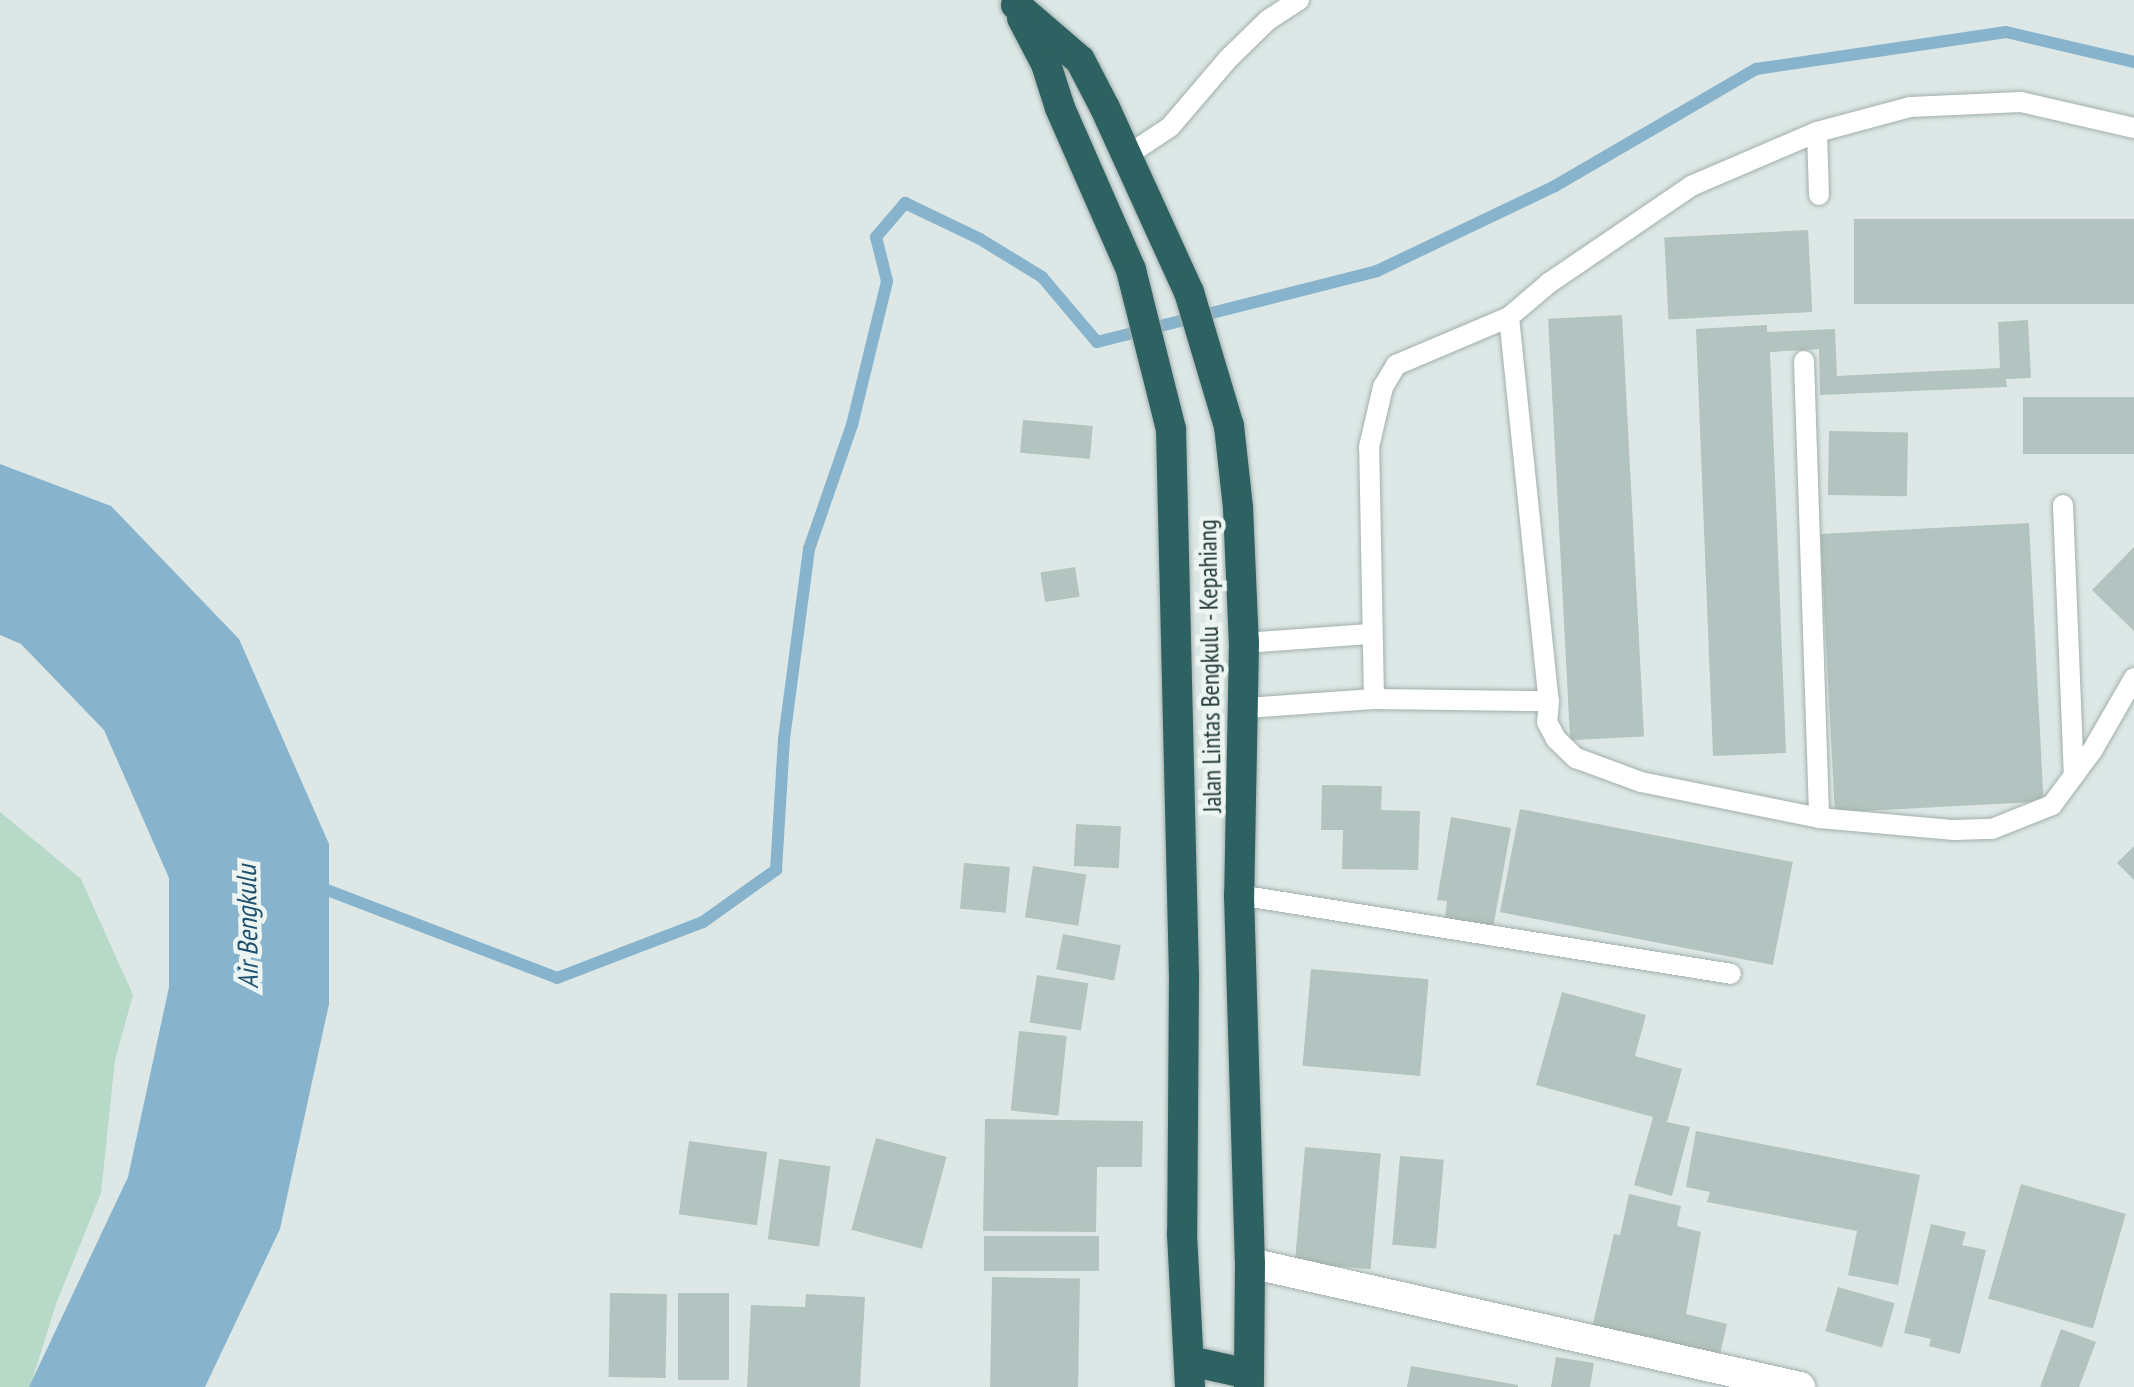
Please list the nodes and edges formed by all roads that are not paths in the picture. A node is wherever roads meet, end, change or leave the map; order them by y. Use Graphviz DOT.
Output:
graph roads {
  1 [pos="1299,0"];
  2 [pos="1015,3"];
  3 [pos="2134,128"];
  4 [pos="1817,132"];
  5 [pos="1128,155"];
  6 [pos="1820,195"];
  7 [pos="1509,317"];
  8 [pos="1804,361"];
  9 [pos="2063,504"];
  10 [pos="1370,634"];
  11 [pos="1244,642"];
  12 [pos="2134,678"];
  13 [pos="1374,699"];
  14 [pos="1548,701"];
  15 [pos="1246,708"];
  16 [pos="2074,776"];
  17 [pos="1819,818"];
  18 [pos="1239,895"];
  19 [pos="1731,974"];
  20 [pos="1250,1263"];
  21 [pos="1190,1374"];
  22 [pos="1249,1380"];
  23 [pos="1800,1387"];
  1 -- 5 [label="lane"];
  2 -- 5 [label="highway, Jalan Lintas Bengkulu - Kepahiang"];
  2 -- 21 [label="highway, Jalan Lintas Bengkulu - Kepahiang"];
  3 -- 4 [label="lane"];
  4 -- 6 [label="lane"];
  4 -- 7 [label="lane"];
  5 -- 11 [label="highway, Jalan Lintas Bengkulu - Kepahiang"];
  7 -- 10 [label="lane"];
  7 -- 14 [label="lane"];
  8 -- 17 [label="lane"];
  9 -- 16 [label="lane"];
  10 -- 11 [label="lane"];
  10 -- 13 [label="lane"];
  11 -- 15 [label="highway, Jalan Lintas Bengkulu - Kepahiang"];
  12 -- 16 [label="lane"];
  13 -- 14 [label="lane"];
  13 -- 15 [label="lane"];
  14 -- 17 [label="lane"];
  15 -- 18 [label="highway, Jalan Lintas Bengkulu - Kepahiang"];
  16 -- 17 [label="lane"];
  18 -- 19 [label="lane"];
  18 -- 20 [label="highway, Jalan Lintas Bengkulu - Kepahiang"];
  20 -- 22 [label="highway, Jalan Lintas Bengkulu - Kepahiang"];
  20 -- 23 [label="street"];
  21 -- 22 [label="highway"];
}
